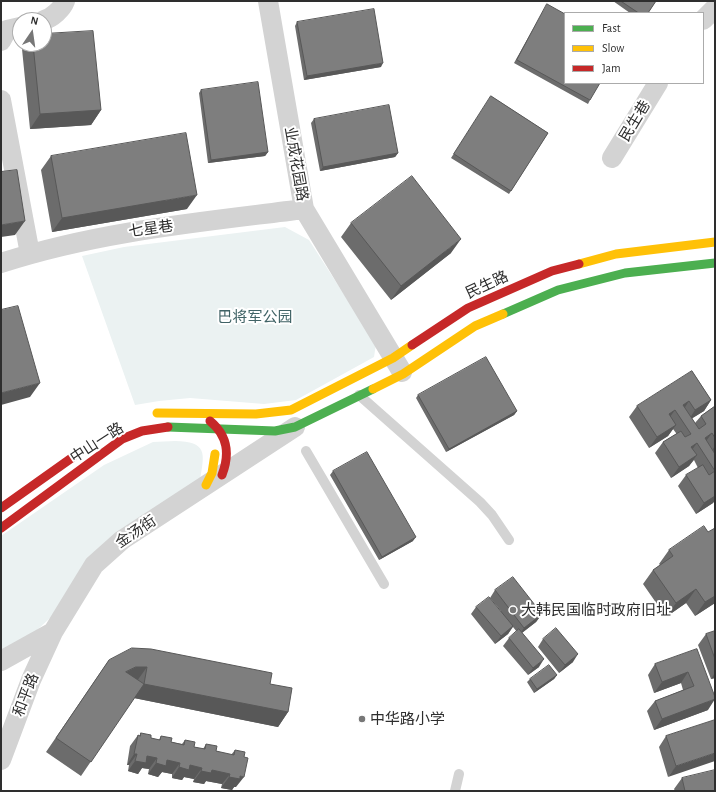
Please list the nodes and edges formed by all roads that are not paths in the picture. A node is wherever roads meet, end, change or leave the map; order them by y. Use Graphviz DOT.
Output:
graph roads {
  1 [pos="65,1"];
  2 [pos="268,1"];
  3 [pos="715,8"];
  4 [pos="52,16"];
  5 [pos="704,19"];
  6 [pos="12,29"];
  7 [pos="1,41"];
  8 [pos="657,84"];
  9 [pos="1,100"];
  10 [pos="612,158"];
  11 [pos="304,208"];
  12 [pos="715,242"];
  13 [pos="30,254"];
  14 [pos="1,263"];
  15 [pos="715,263"];
  16 [pos="398,366"];
  17 [pos="359,395"];
  18 [pos="190,412"];
  19 [pos="150,415"];
  20 [pos="293,418"];
  21 [pos="188,428"];
  22 [pos="219,429"];
  23 [pos="208,437"];
  24 [pos="214,446"];
  25 [pos="82,450"];
  26 [pos="306,451"];
  27 [pos="214,480"];
  28 [pos="1,508"];
  29 [pos="1,528"];
  30 [pos="509,540"];
  31 [pos="384,584"];
  32 [pos="53,632"];
  33 [pos="1,661"];
  34 [pos="1,760"];
  35 [pos="459,774"];
  36 [pos="455,791"];
  1 -- 4 [label="street"];
  2 -- 11 [label="street, 业成花园路"];
  3 -- 5 [label="street"];
  6 -- 7 [label="street"];
  8 -- 10 [label="street, 民生巷"];
  9 -- 13 [label="street"];
  11 -- 13 [label="street, 七星巷"];
  11 -- 16 [label="street, 业成花园路"];
  12 -- 16 [label="main road, 民生路"];
  13 -- 14 [label="street, 七星巷"];
  15 -- 16 [label="main road, 民生路"];
  16 -- 17 [label="main road, 民生路"];
  16 -- 20 [label="main road, 民生路"];
  17 -- 20 [label="main road, 民生路"];
  17 -- 30 [label="lane"];
  18 -- 19 [label="main road"];
  18 -- 20 [label="main road"];
  18 -- 22 [label="main road"];
  20 -- 22 [label="main road, 中山一路"];
  20 -- 27 [label="street, 金汤街"];
  21 -- 22 [label="main road, 中山一路"];
  21 -- 23 [label="main road"];
  21 -- 29 [label="main road, 中山一路"];
  22 -- 27 [label="main road"];
  24 -- 27 [label="main road"];
  25 -- 28 [label="main road, 中山一路"];
  26 -- 31 [label="lane"];
  27 -- 32 [label="street, 金汤街"];
  32 -- 33 [label="street, 金汤街"];
  32 -- 34 [label="street, 和平路"];
  35 -- 36 [label="lane"];
}
